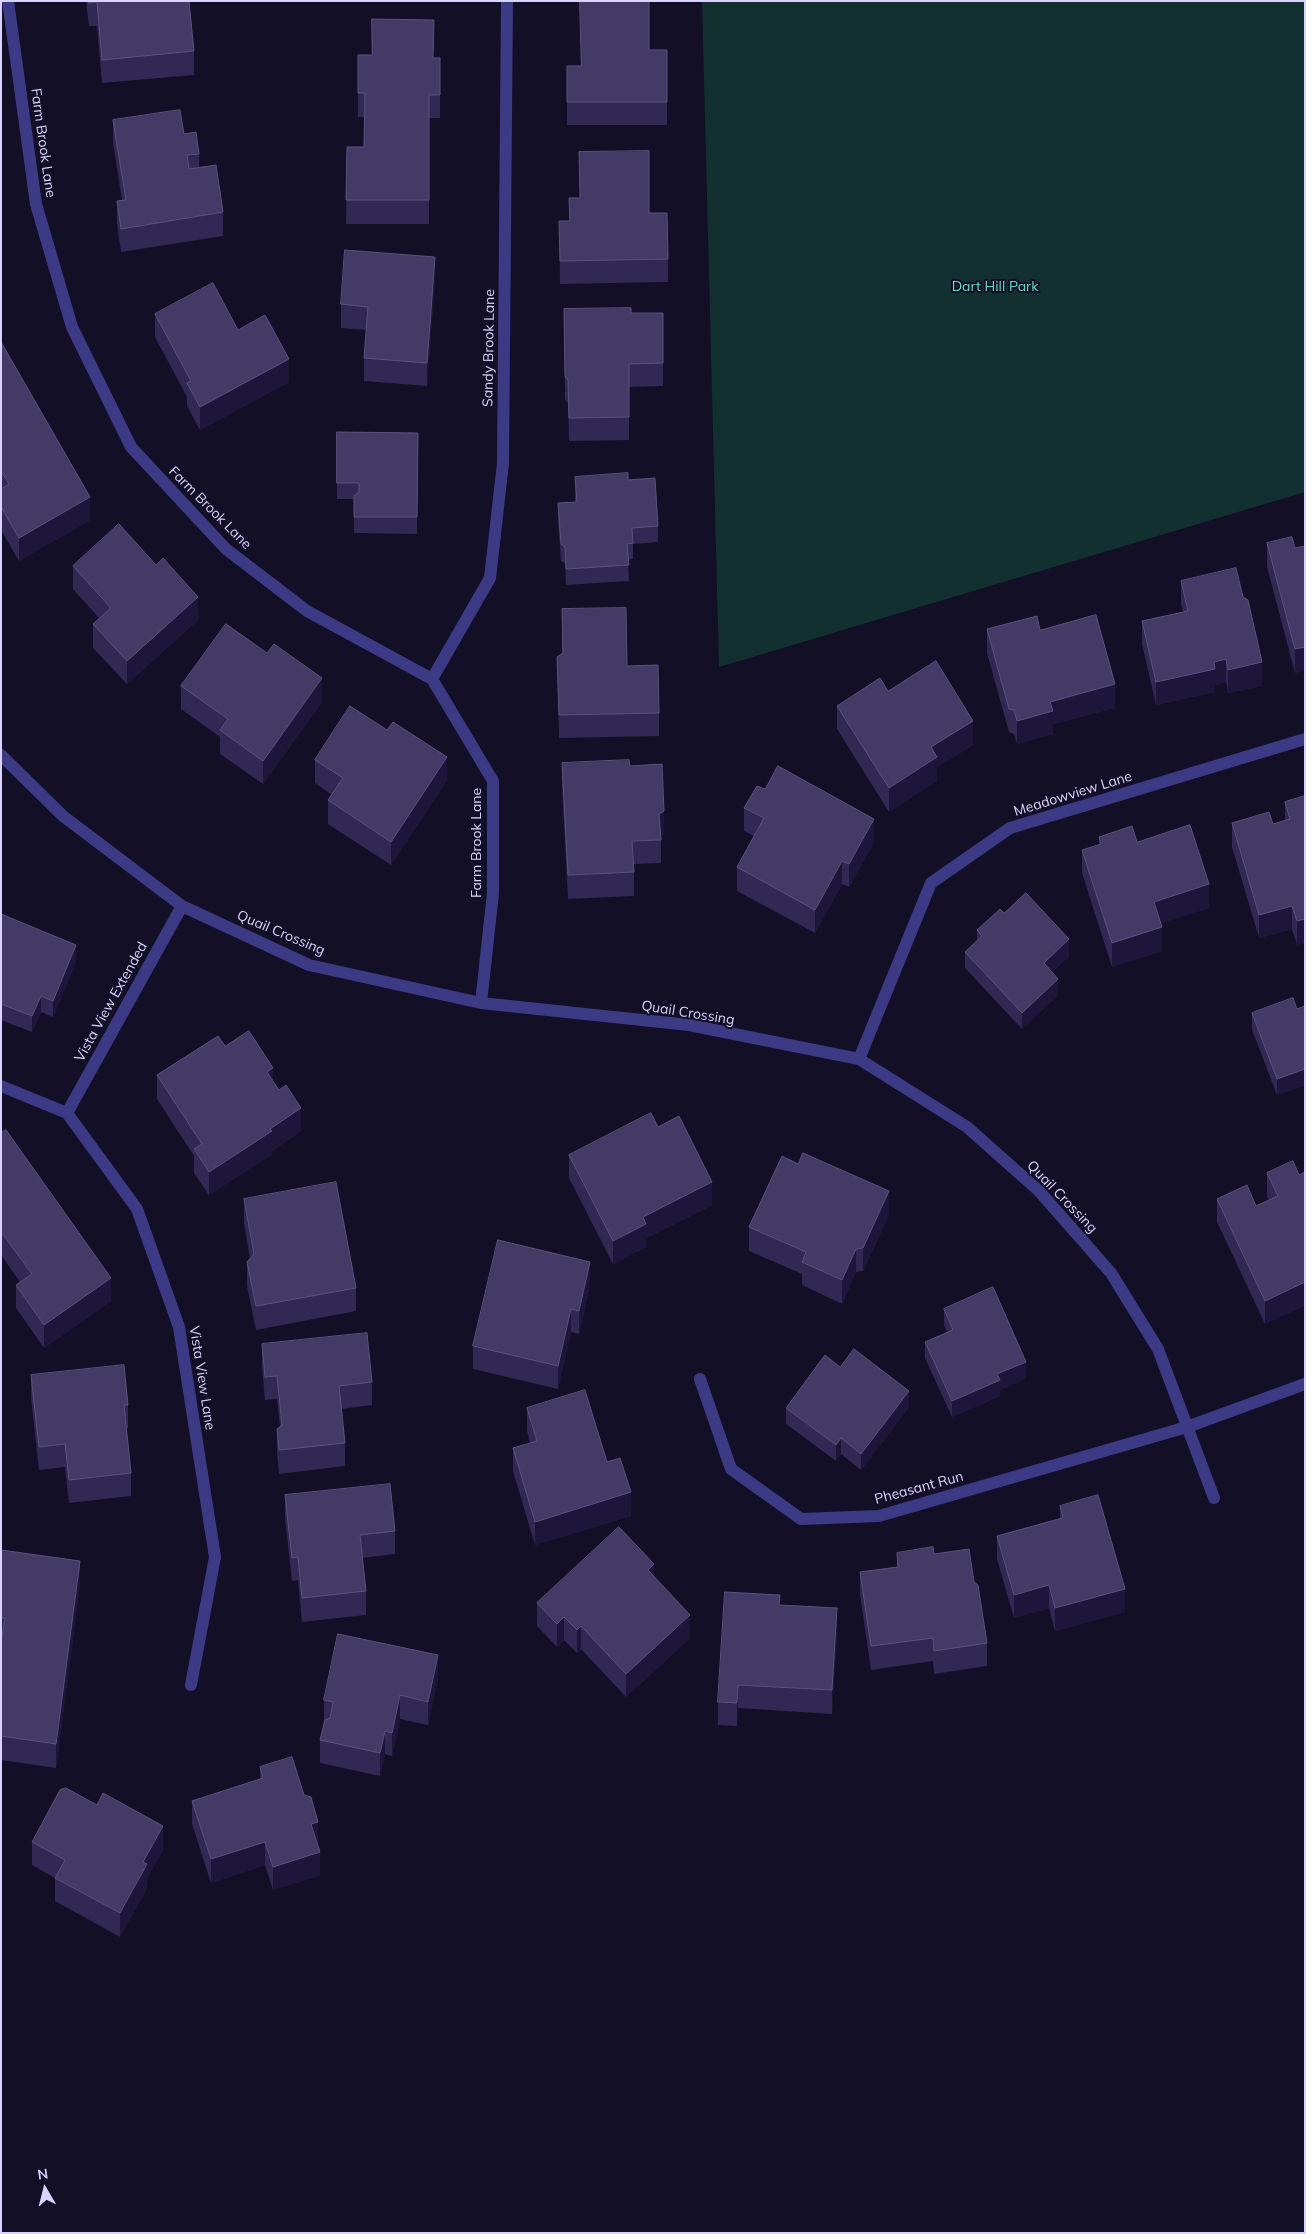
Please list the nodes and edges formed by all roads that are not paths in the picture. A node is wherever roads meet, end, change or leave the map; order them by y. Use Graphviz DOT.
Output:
graph roads {
  1 [pos="8,1"];
  2 [pos="508,1"];
  3 [pos="432,679"];
  4 [pos="1305,739"];
  5 [pos="1,755"];
  6 [pos="182,906"];
  7 [pos="481,1003"];
  8 [pos="859,1059"];
  9 [pos="1,1086"];
  10 [pos="67,1113"];
  11 [pos="700,1379"];
  12 [pos="1305,1384"];
  13 [pos="1187,1427"];
  14 [pos="1214,1498"];
  15 [pos="191,1685"];
  1 -- 3 [label="street, Farm Brook Lane"];
  2 -- 3 [label="street, Sandy Brook Lane"];
  3 -- 7 [label="street, Farm Brook Lane"];
  4 -- 8 [label="street, Meadowview Lane"];
  5 -- 6 [label="street, Quail Crossing"];
  6 -- 7 [label="street, Quail Crossing"];
  6 -- 10 [label="street, Vista View Extended"];
  7 -- 8 [label="street, Quail Crossing"];
  8 -- 13 [label="street, Quail Crossing"];
  9 -- 10 [label="street"];
  10 -- 15 [label="street, Vista View Lane"];
  11 -- 13 [label="street, Pheasant Run"];
  12 -- 13 [label="street"];
  13 -- 14 [label="street, Quail Crossing"];
}
